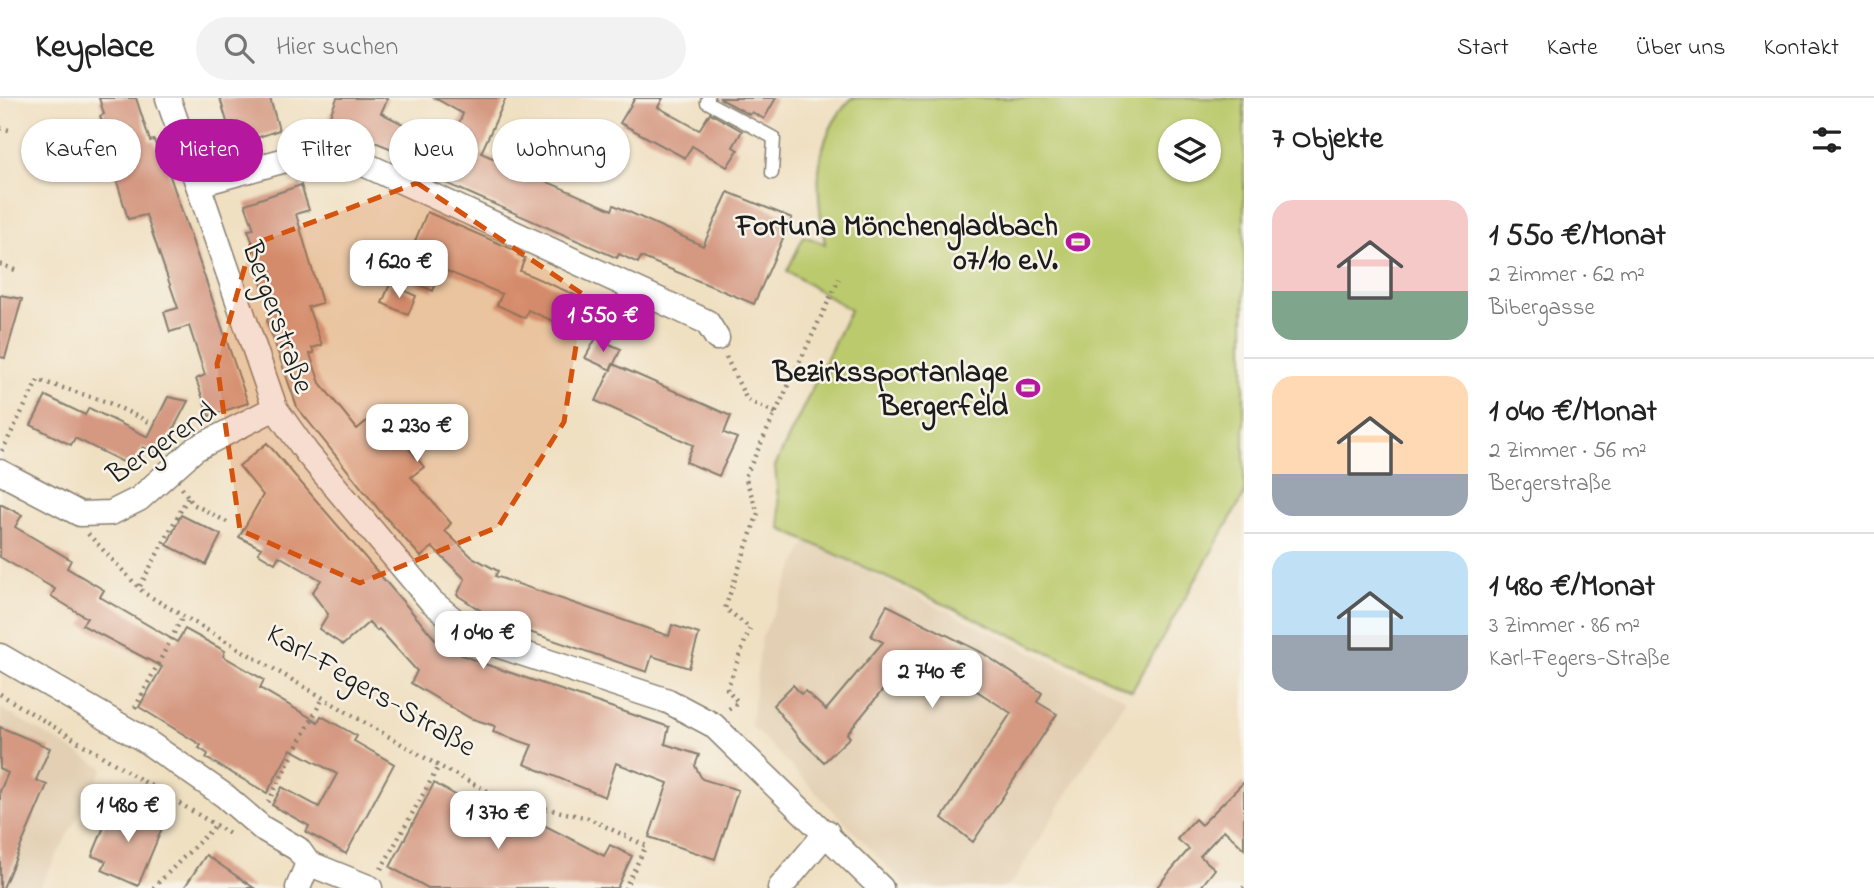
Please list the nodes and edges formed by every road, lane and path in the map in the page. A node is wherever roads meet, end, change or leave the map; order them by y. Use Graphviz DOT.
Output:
graph roads {
  1 [pos="168,98"];
  2 [pos="708,98"];
  3 [pos="0,128"];
  4 [pos="9,130"];
  5 [pos="772,173"];
  6 [pos="199,184"];
  7 [pos="0,264"];
  8 [pos="17,271"];
  9 [pos="839,279"];
  10 [pos="717,338"];
  11 [pos="275,408"];
  12 [pos="776,413"];
  13 [pos="151,423"];
  14 [pos="0,455"];
  15 [pos="170,470"];
  16 [pos="0,472"];
  17 [pos="188,497"];
  18 [pos="80,514"];
  19 [pos="228,522"];
  20 [pos="140,586"];
  21 [pos="183,616"];
  22 [pos="0,656"];
  23 [pos="0,694"];
  24 [pos="323,698"];
  25 [pos="729,709"];
  26 [pos="124,728"];
  27 [pos="439,766"];
  28 [pos="257,823"];
  29 [pos="216,824"];
  30 [pos="827,832"];
  31 [pos="237,839"];
  32 [pos="308,863"];
  33 [pos="373,882"];
  34 [pos="153,888"];
  35 [pos="298,888"];
  36 [pos="625,888"];
  37 [pos="780,888"];
  38 [pos="881,888"];
  1 -- 6 [label="street, Bergerstraße"];
  2 -- 5 [label="lane"];
  3 -- 4 [label="path"];
  6 -- 10 [label="street"];
  6 -- 11 [label="street, Bergerstraße"];
  7 -- 8 [label="path"];
  9 -- 12 [label="path"];
  10 -- 12 [label="path"];
  11 -- 15 [label="street, Bergerend"];
  11 -- 30 [label="street, Bergerstraße"];
  12 -- 25 [label="path"];
  13 -- 14 [label="path"];
  15 -- 17 [label="path"];
  15 -- 18 [label="street, Bergerend"];
  16 -- 18 [label="street"];
  17 -- 19 [label="path"];
  17 -- 20 [label="path"];
  18 -- 20 [label="path"];
  20 -- 21 [label="path"];
  21 -- 24 [label="path, Karl-Fegers-Straße"];
  21 -- 26 [label="path"];
  22 -- 26 [label="street"];
  23 -- 29 [label="path"];
  24 -- 27 [label="path, Karl-Fegers-Straße"];
  24 -- 28 [label="path"];
  26 -- 28 [label="street"];
  27 -- 33 [label="path"];
  27 -- 36 [label="path, Karl-Fegers-Straße"];
  28 -- 32 [label="street"];
  29 -- 31 [label="path"];
  29 -- 34 [label="path"];
  30 -- 37 [label="street"];
  30 -- 38 [label="street, Bergerstraße"];
  32 -- 33 [label="street"];
  32 -- 35 [label="street"];
}
